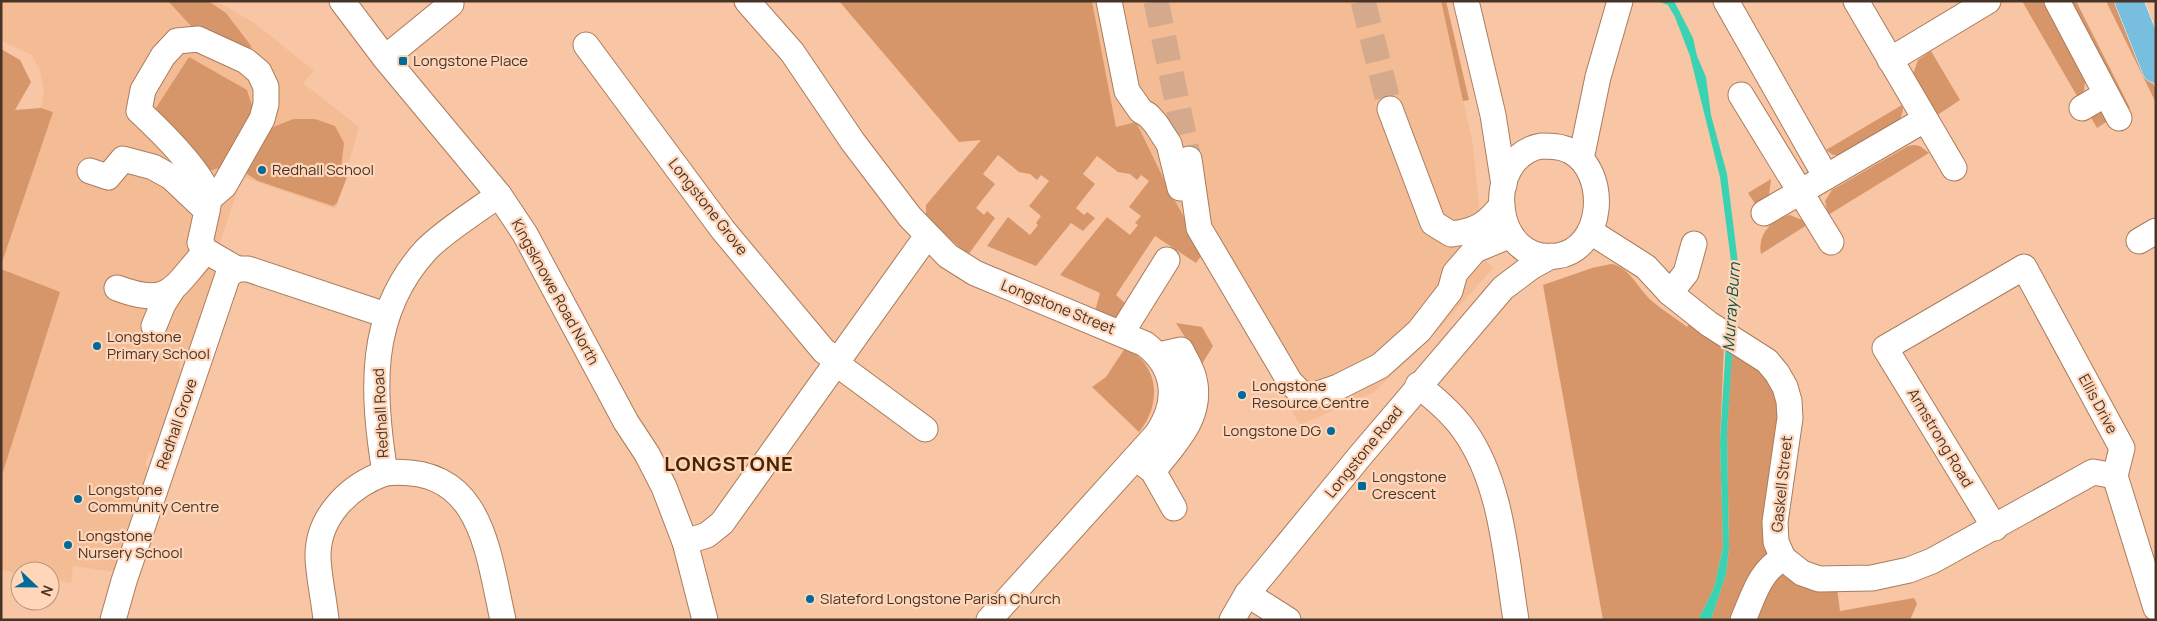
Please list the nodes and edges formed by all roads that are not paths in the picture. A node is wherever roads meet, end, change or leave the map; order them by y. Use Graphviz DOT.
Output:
graph roads {
  1 [pos="342,1"];
  2 [pos="747,1"];
  3 [pos="1109,1"];
  4 [pos="1466,1"];
  5 [pos="1620,1"];
  6 [pos="1726,1"];
  7 [pos="1856,1"];
  8 [pos="1988,1"];
  9 [pos="2057,1"];
  10 [pos="2129,1"];
  11 [pos="451,4"];
  12 [pos="586,45"];
  13 [pos="385,58"];
  14 [pos="1890,60"];
  15 [pos="2156,69"];
  16 [pos="2106,94"];
  17 [pos="1741,95"];
  18 [pos="1592,102"];
  19 [pos="2082,108"];
  20 [pos="1390,109"];
  21 [pos="1493,115"];
  22 [pos="2119,118"];
  23 [pos="1924,120"];
  24 [pos="1550,146"];
  25 [pos="1522,152"];
  26 [pos="1189,159"];
  27 [pos="1581,159"];
  28 [pos="1954,168"];
  29 [pos="90,171"];
  30 [pos="1826,177"];
  31 [pos="1802,191"];
  32 [pos="499,195"];
  33 [pos="1503,195"];
  34 [pos="208,205"];
  35 [pos="1764,213"];
  36 [pos="1433,223"];
  37 [pos="1199,228"];
  38 [pos="1591,232"];
  39 [pos="927,236"];
  40 [pos="1513,238"];
  41 [pos="1831,242"];
  42 [pos="1694,244"];
  43 [pos="206,251"];
  44 [pos="1551,256"];
  45 [pos="1167,260"];
  46 [pos="238,269"];
  47 [pos="1455,273"];
  48 [pos="116,288"];
  49 [pos="1503,288"];
  50 [pos="172,290"];
  51 [pos="1670,293"];
  52 [pos="386,315"];
  53 [pos="154,326"];
  54 [pos="1122,332"];
  55 [pos="1885,348"];
  56 [pos="838,363"];
  57 [pos="1418,385"];
  58 [pos="925,430"];
  59 [pos="1144,464"];
  60 [pos="385,473"];
  61 [pos="2115,476"];
  62 [pos="1174,508"];
  63 [pos="1995,528"];
  64 [pos="685,542"];
  65 [pos="1783,558"];
  66 [pos="1248,594"];
  67 [pos="2156,608"];
  68 [pos="113,620"];
  69 [pos="326,620"];
  70 [pos="504,620"];
  71 [pos="705,620"];
  72 [pos="989,620"];
  73 [pos="1232,620"];
  74 [pos="1288,620"];
  75 [pos="1516,620"];
  76 [pos="1743,620"];
  1 -- 13 [label="street, Kingsknowe Road North"];
  2 -- 39 [label="street, Longstone Street"];
  3 -- 37 [label="street"];
  4 -- 21 [label="street"];
  5 -- 18 [label="street"];
  6 -- 30 [label="street"];
  7 -- 14 [label="street"];
  8 -- 14 [label="street"];
  9 -- 16 [label="street"];
  10 -- 15 [label="main road"];
  11 -- 13 [label="street"];
  12 -- 56 [label="street, Longstone Grove"];
  13 -- 32 [label="street, Kingsknowe Road North"];
  14 -- 23 [label="street"];
  16 -- 19 [label="street"];
  16 -- 22 [label="street"];
  17 -- 31 [label="street"];
  18 -- 24 [label="street"];
  18 -- 27 [label="street"];
  20 -- 36 [label="street"];
  21 -- 25 [label="street"];
  21 -- 33 [label="street"];
  23 -- 28 [label="street"];
  23 -- 30 [label="street"];
  24 -- 25 [label="street"];
  24 -- 27 [label="street"];
  25 -- 33 [label="street"];
  26 -- 37 [label="street"];
  27 -- 38 [label="street"];
  29 -- 34 [label="street"];
  30 -- 31 [label="street"];
  31 -- 35 [label="street"];
  31 -- 41 [label="street"];
  32 -- 52 [label="street, Redhall Road"];
  32 -- 64 [label="street, Kingsknowe Road North"];
  33 -- 36 [label="street"];
  33 -- 40 [label="street"];
  34 -- 34 [label="street"];
  34 -- 43 [label="street"];
  36 -- 47 [label="street"];
  37 -- 47 [label="street"];
  38 -- 44 [label="street"];
  38 -- 51 [label="street, Gaskell Street"];
  39 -- 54 [label="street, Longstone Street"];
  39 -- 56 [label="street"];
  40 -- 44 [label="street"];
  40 -- 47 [label="street"];
  40 -- 49 [label="street, Longstone Road"];
  42 -- 51 [label="street"];
  43 -- 46 [label="street"];
  43 -- 50 [label="street"];
  44 -- 49 [label="street, Longstone Road"];
  45 -- 54 [label="street"];
  46 -- 52 [label="street"];
  46 -- 68 [label="street, Redhall Grove"];
  48 -- 50 [label="street"];
  49 -- 57 [label="street, Longstone Road"];
  50 -- 53 [label="street"];
  51 -- 65 [label="street, Gaskell Street"];
  52 -- 60 [label="street, Redhall Road"];
  54 -- 59 [label="street, Longstone Street"];
  55 -- 61 [label="street, Ellis Drive"];
  55 -- 63 [label="street, Armstrong Road"];
  56 -- 58 [label="street, Longstone Grove"];
  56 -- 64 [label="street"];
  57 -- 66 [label="street, Longstone Road"];
  57 -- 75 [label="street"];
  59 -- 62 [label="street"];
  59 -- 72 [label="street, Longstone Street"];
  60 -- 69 [label="street, Redhall Road"];
  60 -- 70 [label="street"];
  61 -- 63 [label="street"];
  61 -- 67 [label="street"];
  63 -- 65 [label="street"];
  64 -- 71 [label="street, Kingsknowe Road North"];
  65 -- 76 [label="street"];
  66 -- 73 [label="street, Longstone Road"];
  66 -- 74 [label="street"];
}
